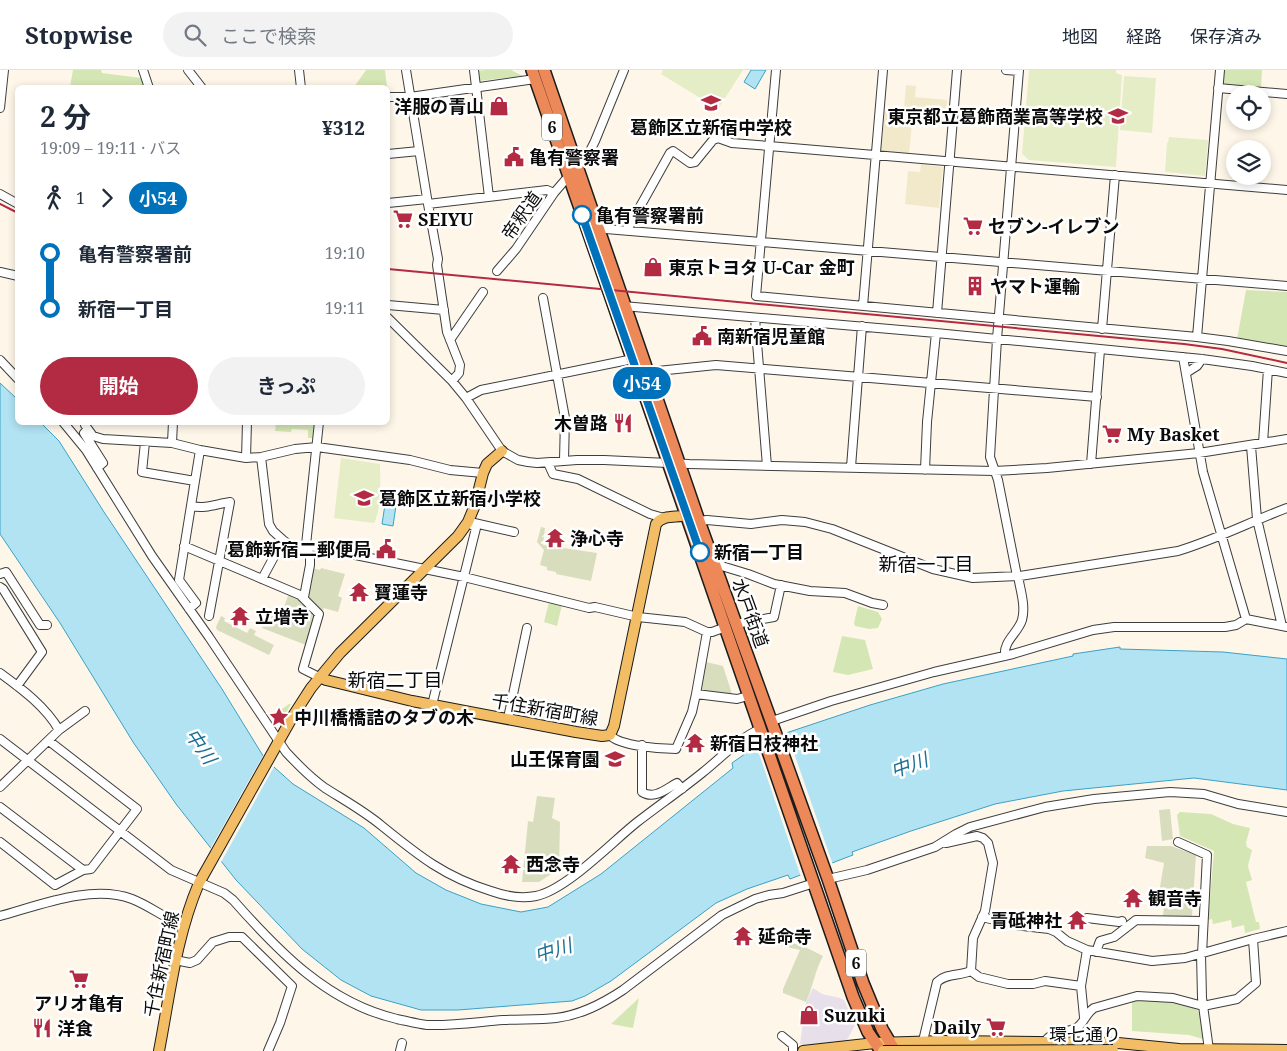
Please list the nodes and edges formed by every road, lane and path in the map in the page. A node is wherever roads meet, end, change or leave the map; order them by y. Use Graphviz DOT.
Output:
graph roads {
  1 [pos="4,70"];
  2 [pos="143,70"];
  3 [pos="188,70"];
  4 [pos="299,70"];
  5 [pos="406,70"];
  6 [pos="474,70"];
  7 [pos="544,70"];
  8 [pos="624,70"];
  9 [pos="776,70"];
  10 [pos="883,70"];
  11 [pos="957,70"];
  12 [pos="1006,70"];
  13 [pos="1220,70"];
  14 [pos="1019,71"];
  15 [pos="533,74"];
  16 [pos="148,85"];
  17 [pos="200,85"];
  18 [pos="300,85"];
  19 [pos="477,88"];
  20 [pos="1218,88"];
  21 [pos="1287,94"];
  22 [pos="390,97"];
  23 [pos="410,97"];
  24 [pos="0,108"];
  25 [pos="769,146"];
  26 [pos="419,151"];
  27 [pos="390,154"];
  28 [pos="876,155"];
  29 [pos="949,162"];
  30 [pos="577,166"];
  31 [pos="1012,167"];
  32 [pos="1115,175"];
  33 [pos="569,176"];
  34 [pos="1210,184"];
  35 [pos="1287,190"];
  36 [pos="554,193"];
  37 [pos="0,194"];
  38 [pos="489,197"];
  39 [pos="15,202"];
  40 [pos="427,202"];
  41 [pos="390,203"];
  42 [pos="593,228"];
  43 [pos="627,230"];
  44 [pos="761,242"];
  45 [pos="868,251"];
  46 [pos="941,257"];
  47 [pos="1004,262"];
  48 [pos="497,271"];
  49 [pos="1107,271"];
  50 [pos="0,272"];
  51 [pos="15,275"];
  52 [pos="1202,279"];
  53 [pos="1287,286"];
  54 [pos="483,292"];
  55 [pos="543,298"];
  56 [pos="390,305"];
  57 [pos="863,306"];
  58 [pos="444,310"];
  59 [pos="621,310"];
  60 [pos="937,313"];
  61 [pos="755,318"];
  62 [pos="998,319"];
  63 [pos="390,320"];
  64 [pos="862,326"];
  65 [pos="1102,329"];
  66 [pos="936,333"];
  67 [pos="1197,338"];
  68 [pos="997,339"];
  69 [pos="450,340"];
  70 [pos="1100,350"];
  71 [pos="1287,351"];
  72 [pos="1183,357"];
  73 [pos="634,359"];
  74 [pos="1202,359"];
  75 [pos="0,360"];
  76 [pos="0,366"];
  77 [pos="1268,368"];
  78 [pos="760,369"];
  79 [pos="648,372"];
  80 [pos="1186,373"];
  81 [pos="1287,373"];
  82 [pos="557,375"];
  83 [pos="15,376"];
  84 [pos="858,377"];
  85 [pos="452,381"];
  86 [pos="931,382"];
  87 [pos="994,387"];
  88 [pos="1096,397"];
  89 [pos="466,398"];
  90 [pos="65,425"];
  91 [pos="173,425"];
  92 [pos="247,425"];
  93 [pos="319,425"];
  94 [pos="87,426"];
  95 [pos="1287,439"];
  96 [pos="145,442"];
  97 [pos="172,443"];
  98 [pos="1263,443"];
  99 [pos="1251,446"];
  100 [pos="317,447"];
  101 [pos="200,450"];
  102 [pos="502,451"];
  103 [pos="1199,453"];
  104 [pos="261,457"];
  105 [pos="246,458"];
  106 [pos="564,460"];
  107 [pos="548,463"];
  108 [pos="674,463"];
  109 [pos="1091,464"];
  110 [pos="767,466"];
  111 [pos="97,468"];
  112 [pos="851,468"];
  113 [pos="925,470"];
  114 [pos="994,471"];
  115 [pos="483,473"];
  116 [pos="195,481"];
  117 [pos="192,506"];
  118 [pos="1287,508"];
  119 [pos="687,515"];
  120 [pos="664,518"];
  121 [pos="1257,519"];
  122 [pos="700,521"];
  123 [pos="468,522"];
  124 [pos="514,532"];
  125 [pos="1222,535"];
  126 [pos="283,540"];
  127 [pos="184,546"];
  128 [pos="307,547"];
  129 [pos="219,560"];
  130 [pos="715,564"];
  131 [pos="426,569"];
  132 [pos="0,574"];
  133 [pos="464,576"];
  134 [pos="1017,576"];
  135 [pos="262,578"];
  136 [pos="781,584"];
  137 [pos="0,587"];
  138 [pos="304,597"];
  139 [pos="883,605"];
  140 [pos="189,609"];
  141 [pos="208,616"];
  142 [pos="638,617"];
  143 [pos="1246,619"];
  144 [pos="47,625"];
  145 [pos="731,625"];
  146 [pos="1284,626"];
  147 [pos="527,628"];
  148 [pos="707,632"];
  149 [pos="1005,656"];
  150 [pos="0,673"];
  151 [pos="319,677"];
  152 [pos="17,686"];
  153 [pos="696,694"];
  154 [pos="748,696"];
  155 [pos="432,704"];
  156 [pos="85,711"];
  157 [pos="508,718"];
  158 [pos="774,726"];
  159 [pos="60,730"];
  160 [pos="761,734"];
  161 [pos="610,735"];
  162 [pos="0,739"];
  163 [pos="49,741"];
  164 [pos="642,745"];
  165 [pos="277,746"];
  166 [pos="27,761"];
  167 [pos="0,787"];
  168 [pos="682,789"];
  169 [pos="0,807"];
  170 [pos="1287,812"];
  171 [pos="120,832"];
  172 [pos="0,842"];
  173 [pos="1178,842"];
  174 [pos="942,844"];
  175 [pos="83,870"];
  176 [pos="826,875"];
  177 [pos="813,880"];
  178 [pos="199,884"];
  179 [pos="0,916"];
  180 [pos="982,917"];
  181 [pos="1087,918"];
  182 [pos="1122,921"];
  183 [pos="1203,921"];
  184 [pos="184,926"];
  185 [pos="1287,931"];
  186 [pos="1253,939"];
  187 [pos="1087,950"];
  188 [pos="1096,952"];
  189 [pos="1202,954"];
  190 [pos="175,960"];
  191 [pos="971,971"];
  192 [pos="1081,986"];
  193 [pos="1204,1006"];
  194 [pos="1084,1017"];
  195 [pos="782,1036"];
  196 [pos="943,1041"];
  197 [pos="923,1042"];
  198 [pos="1045,1042"];
  199 [pos="884,1048"];
  200 [pos="845,1049"];
  201 [pos="1179,1049"];
  202 [pos="1113,1050"];
  203 [pos="1208,1050"];
  204 [pos="1287,1050"];
  205 [pos="159,1051"];
  206 [pos="268,1051"];
  207 [pos="793,1051"];
  208 [pos="803,1051"];
  209 [pos="938,1051"];
  1 -- 24 [label="street"];
  2 -- 16 [label="street"];
  3 -- 17 [label="street"];
  4 -- 18 [label="street"];
  5 -- 23 [label="street"];
  6 -- 19 [label="street"];
  7 -- 30 [label="highway, 水戸街道 / 6"];
  8 -- 30 [label="street, 帝釈道"];
  9 -- 25 [label="street"];
  10 -- 28 [label="street"];
  11 -- 29 [label="street"];
  12 -- 14 [label="street"];
  13 -- 20 [label="street"];
  14 -- 31 [label="street"];
  15 -- 19 [label="street"];
  15 -- 33 [label="highway, 水戸街道 / 6"];
  19 -- 23 [label="street"];
  19 -- 38 [label="street"];
  20 -- 21 [label="street"];
  20 -- 34 [label="street"];
  22 -- 23 [label="street"];
  23 -- 26 [label="street"];
  25 -- 28 [label="street"];
  25 -- 43 [label="street"];
  25 -- 44 [label="street"];
  26 -- 27 [label="street"];
  26 -- 40 [label="street"];
  28 -- 29 [label="street"];
  28 -- 45 [label="street"];
  29 -- 31 [label="street"];
  29 -- 46 [label="street"];
  30 -- 33 [label="street, 帝釈道"];
  30 -- 42 [label="highway, 水戸街道 / 6"];
  31 -- 32 [label="street"];
  31 -- 47 [label="street"];
  32 -- 34 [label="street"];
  32 -- 49 [label="street"];
  33 -- 36 [label="street, 帝釈道"];
  33 -- 42 [label="highway, 水戸街道 / 6"];
  34 -- 35 [label="street"];
  34 -- 52 [label="street"];
  36 -- 38 [label="street"];
  36 -- 48 [label="street, 帝釈道"];
  37 -- 39 [label="street"];
  38 -- 40 [label="street"];
  40 -- 41 [label="street"];
  40 -- 58 [label="street"];
  42 -- 43 [label="street"];
  42 -- 59 [label="highway, 水戸街道 / 6"];
  43 -- 44 [label="street"];
  44 -- 45 [label="street"];
  44 -- 57 [label="street"];
  45 -- 46 [label="street"];
  45 -- 57 [label="street"];
  46 -- 47 [label="street"];
  46 -- 60 [label="street"];
  47 -- 49 [label="street"];
  47 -- 62 [label="street"];
  49 -- 52 [label="street"];
  49 -- 65 [label="street"];
  50 -- 51 [label="street"];
  52 -- 53 [label="street"];
  52 -- 67 [label="street"];
  54 -- 69 [label="street"];
  55 -- 82 [label="street"];
  56 -- 58 [label="street"];
  57 -- 60 [label="street"];
  58 -- 69 [label="street"];
  59 -- 61 [label="street"];
  59 -- 73 [label="highway, 水戸街道 / 6"];
  59 -- 79 [label="highway, 水戸街道 / 6"];
  60 -- 62 [label="street"];
  61 -- 64 [label="street"];
  61 -- 78 [label="street"];
  62 -- 65 [label="street"];
  62 -- 68 [label="street"];
  63 -- 85 [label="street"];
  64 -- 66 [label="street"];
  64 -- 84 [label="street"];
  65 -- 67 [label="street"];
  66 -- 68 [label="street"];
  66 -- 86 [label="street"];
  67 -- 71 [label="street"];
  68 -- 70 [label="street"];
  68 -- 87 [label="street"];
  69 -- 85 [label="street"];
  70 -- 72 [label="street"];
  70 -- 88 [label="street"];
  72 -- 74 [label="street"];
  72 -- 80 [label="street"];
  73 -- 82 [label="street"];
  73 -- 108 [label="highway, 水戸街道 / 6"];
  74 -- 77 [label="street"];
  74 -- 80 [label="street"];
  75 -- 83 [label="street"];
  76 -- 83 [label="street"];
  77 -- 81 [label="street"];
  77 -- 98 [label="street"];
  78 -- 79 [label="street"];
  78 -- 84 [label="street"];
  78 -- 110 [label="street"];
  79 -- 108 [label="highway, 水戸街道 / 6"];
  80 -- 103 [label="street"];
  82 -- 89 [label="street"];
  82 -- 106 [label="street"];
  84 -- 86 [label="street"];
  84 -- 112 [label="street"];
  85 -- 89 [label="street"];
  86 -- 87 [label="street"];
  86 -- 113 [label="street"];
  87 -- 88 [label="street"];
  87 -- 114 [label="street"];
  88 -- 109 [label="street"];
  89 -- 102 [label="street"];
  90 -- 111 [label="street"];
  91 -- 97 [label="street"];
  92 -- 105 [label="street"];
  93 -- 100 [label="street"];
  94 -- 96 [label="street"];
  94 -- 111 [label="street"];
  95 -- 98 [label="street"];
  96 -- 97 [label="street"];
  96 -- 116 [label="street"];
  97 -- 101 [label="street"];
  98 -- 99 [label="street"];
  99 -- 103 [label="street"];
  99 -- 121 [label="street"];
  100 -- 104 [label="street"];
  100 -- 115 [label="street"];
  100 -- 128 [label="street"];
  101 -- 105 [label="street"];
  101 -- 116 [label="street"];
  102 -- 107 [label="street"];
  102 -- 115 [label="main road, 千住新宿町線"];
  103 -- 109 [label="street"];
  103 -- 125 [label="street"];
  104 -- 105 [label="street"];
  104 -- 126 [label="street"];
  106 -- 107 [label="street"];
  106 -- 108 [label="street"];
  107 -- 120 [label="street"];
  108 -- 110 [label="street"];
  108 -- 119 [label="highway, 水戸街道 / 6"];
  108 -- 122 [label="highway, 水戸街道 / 6"];
  109 -- 114 [label="street"];
  110 -- 112 [label="street"];
  111 -- 140 [label="street"];
  112 -- 113 [label="street"];
  113 -- 114 [label="street"];
  114 -- 134 [label="street"];
  115 -- 123 [label="main road, 千住新宿町線"];
  116 -- 117 [label="street"];
  117 -- 127 [label="street"];
  117 -- 129 [label="street"];
  118 -- 121 [label="street"];
  119 -- 120 [label="main road"];
  119 -- 145 [label="highway, 水戸街道 / 6"];
  120 -- 142 [label="main road, 千住新宿町線"];
  121 -- 125 [label="street"];
  121 -- 146 [label="street"];
  122 -- 130 [label="highway, 水戸街道 / 6"];
  122 -- 134 [label="street"];
  123 -- 124 [label="street"];
  123 -- 131 [label="main road, 千住新宿町線"];
  123 -- 133 [label="street"];
  125 -- 134 [label="street"];
  125 -- 143 [label="street"];
  126 -- 128 [label="street"];
  126 -- 135 [label="street"];
  127 -- 129 [label="street"];
  127 -- 140 [label="street"];
  128 -- 131 [label="street"];
  128 -- 138 [label="street"];
  129 -- 135 [label="street"];
  129 -- 141 [label="street"];
  130 -- 136 [label="street"];
  130 -- 145 [label="highway, 水戸街道 / 6"];
  131 -- 133 [label="street"];
  131 -- 151 [label="main road, 千住新宿町線"];
  132 -- 144 [label="street"];
  133 -- 142 [label="street"];
  133 -- 155 [label="street"];
  134 -- 149 [label="street"];
  135 -- 138 [label="street"];
  136 -- 139 [label="street"];
  136 -- 145 [label="street"];
  137 -- 152 [label="street"];
  138 -- 151 [label="street"];
  140 -- 165 [label="street"];
  142 -- 148 [label="street"];
  142 -- 161 [label="main road, 千住新宿町線"];
  143 -- 146 [label="street"];
  143 -- 149 [label="street"];
  145 -- 148 [label="street"];
  145 -- 154 [label="highway, 水戸街道 / 6"];
  145 -- 158 [label="highway, 水戸街道 / 6"];
  147 -- 157 [label="street"];
  148 -- 153 [label="street"];
  149 -- 158 [label="street"];
  150 -- 152 [label="street"];
  151 -- 155 [label="main road, 千住新宿町線"];
  151 -- 165 [label="main road, 千住新宿町線"];
  152 -- 159 [label="street"];
  153 -- 154 [label="street"];
  153 -- 164 [label="street"];
  154 -- 160 [label="highway, 水戸街道 / 6"];
  155 -- 157 [label="main road, 千住新宿町線"];
  156 -- 159 [label="street"];
  157 -- 161 [label="main road, 千住新宿町線"];
  158 -- 176 [label="highway, 水戸街道 / 6"];
  159 -- 163 [label="street"];
  160 -- 168 [label="street"];
  160 -- 177 [label="highway, 水戸街道 / 6"];
  161 -- 164 [label="street"];
  162 -- 166 [label="street"];
  163 -- 166 [label="street"];
  163 -- 171 [label="street"];
  164 -- 168 [label="street"];
  165 -- 168 [label="street"];
  165 -- 178 [label="main road, 千住新宿町線"];
  166 -- 167 [label="street"];
  166 -- 171 [label="street"];
  169 -- 175 [label="street"];
  170 -- 174 [label="street"];
  171 -- 175 [label="street"];
  171 -- 178 [label="street"];
  172 -- 175 [label="street"];
  173 -- 183 [label="street"];
  174 -- 176 [label="street"];
  174 -- 180 [label="street"];
  176 -- 199 [label="highway, 水戸街道 / 6"];
  177 -- 178 [label="street"];
  177 -- 199 [label="highway, 水戸街道 / 6"];
  178 -- 184 [label="main road, 千住新宿町線"];
  179 -- 184 [label="street"];
  180 -- 187 [label="street"];
  180 -- 191 [label="street"];
  181 -- 182 [label="street"];
  183 -- 188 [label="street"];
  183 -- 189 [label="street"];
  184 -- 190 [label="main road, 千住新宿町線"];
  185 -- 186 [label="street"];
  186 -- 189 [label="street"];
  186 -- 193 [label="street"];
  187 -- 188 [label="street"];
  187 -- 192 [label="street"];
  188 -- 189 [label="street"];
  189 -- 193 [label="street"];
  190 -- 205 [label="main road, 千住新宿町線"];
  190 -- 206 [label="street"];
  191 -- 192 [label="street"];
  191 -- 197 [label="street"];
  192 -- 194 [label="street"];
  193 -- 194 [label="street"];
  193 -- 203 [label="street"];
  194 -- 198 [label="street"];
  195 -- 207 [label="street"];
  196 -- 197 [label="main road"];
  196 -- 198 [label="main road"];
  196 -- 209 [label="main road"];
  197 -- 199 [label="main road"];
  198 -- 201 [label="main road"];
  199 -- 200 [label="main road"];
  199 -- 202 [label="main road, 環七通り, bridge"];
  200 -- 208 [label="main road"];
  201 -- 202 [label="main road, 環七通り"];
  201 -- 203 [label="main road, 環七通り"];
  203 -- 204 [label="main road, 環七通り"];
}
